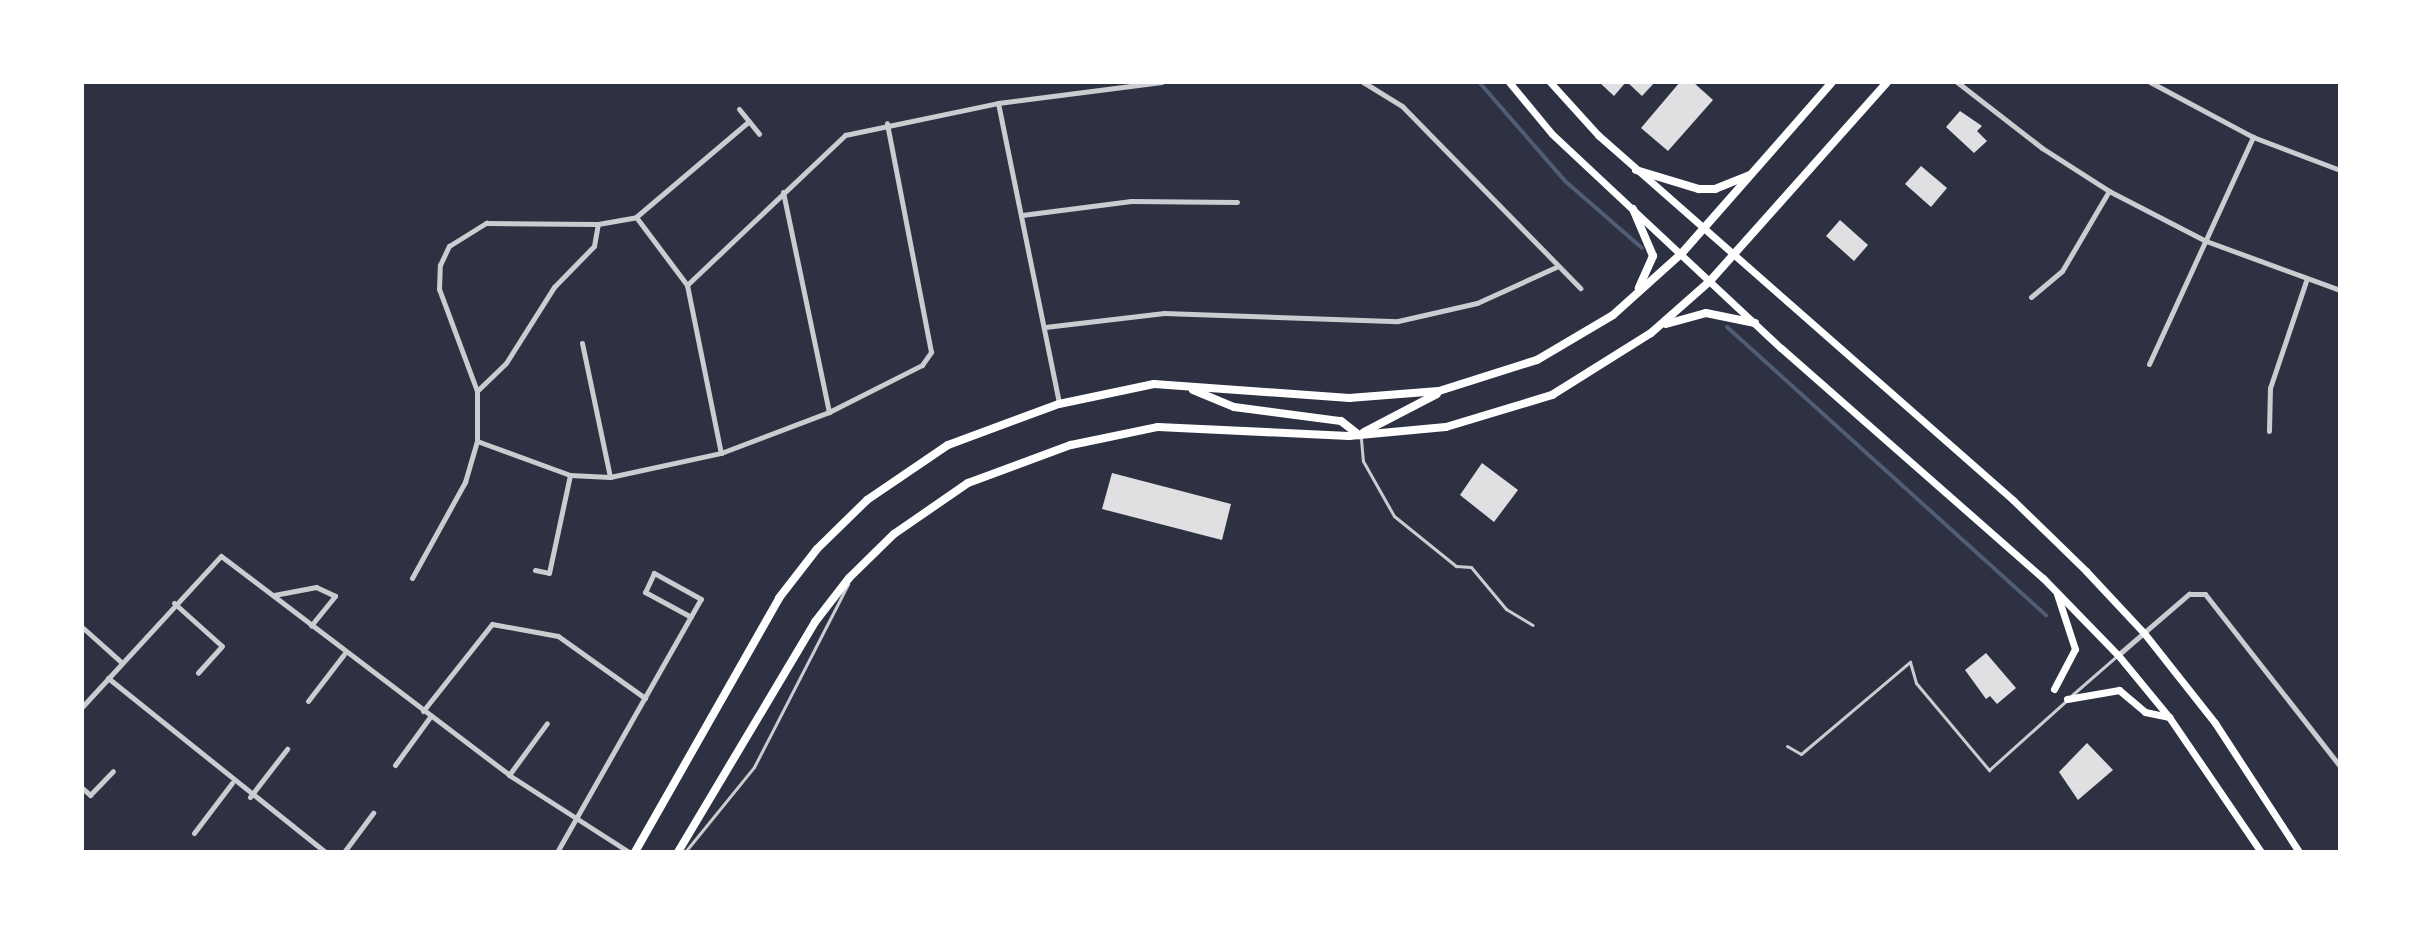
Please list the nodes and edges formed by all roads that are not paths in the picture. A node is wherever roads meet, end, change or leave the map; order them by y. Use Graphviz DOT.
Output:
graph roads {
  1 [pos="1162,82"];
  2 [pos="1363,82"];
  3 [pos="1509,82"];
  4 [pos="1550,82"];
  5 [pos="1832,82"];
  6 [pos="1887,82"];
  7 [pos="1957,82"];
  8 [pos="2150,82"];
  9 [pos="998,103"];
  10 [pos="739,109"];
  11 [pos="749,121"];
  12 [pos="887,123"];
  13 [pos="759,134"];
  14 [pos="2253,137"];
  15 [pos="1636,170"];
  16 [pos="2340,170"];
  17 [pos="1756,171"];
  18 [pos="2109,191"];
  19 [pos="783,192"];
  20 [pos="1237,202"];
  21 [pos="1633,209"];
  22 [pos="1022,215"];
  23 [pos="636,217"];
  24 [pos="598,224"];
  25 [pos="1703,230"];
  26 [pos="2206,241"];
  27 [pos="1682,253"];
  28 [pos="1731,256"];
  29 [pos="1556,267"];
  30 [pos="1710,281"];
  31 [pos="2306,281"];
  32 [pos="687,285"];
  33 [pos="1580,288"];
  34 [pos="2340,290"];
  35 [pos="2031,297"];
  36 [pos="1630,302"];
  37 [pos="1755,323"];
  38 [pos="1045,327"];
  39 [pos="1658,327"];
  40 [pos="582,343"];
  41 [pos="2149,364"];
  42 [pos="1183,386"];
  43 [pos="1448,389"];
  44 [pos="477,391"];
  45 [pos="1059,404"];
  46 [pos="829,412"];
  47 [pos="2269,431"];
  48 [pos="1359,435"];
  49 [pos="477,441"];
  50 [pos="721,453"];
  51 [pos="570,475"];
  52 [pos="610,477"];
  53 [pos="535,570"];
  54 [pos="412,578"];
  55 [pos="849,578"];
  56 [pos="2057,592"];
  57 [pos="273,595"];
  58 [pos="174,603"];
  59 [pos="691,617"];
  60 [pos="1533,625"];
  61 [pos="311,626"];
  62 [pos="82,627"];
  63 [pos="2144,633"];
  64 [pos="344,654"];
  65 [pos="2118,655"];
  66 [pos="121,662"];
  67 [pos="198,673"];
  68 [pos="108,678"];
  69 [pos="2054,689"];
  70 [pos="645,698"];
  71 [pos="2067,699"];
  72 [pos="308,701"];
  73 [pos="82,707"];
  74 [pos="423,711"];
  75 [pos="430,717"];
  76 [pos="2169,717"];
  77 [pos="547,723"];
  78 [pos="1787,746"];
  79 [pos="287,749"];
  80 [pos="395,765"];
  81 [pos="2340,766"];
  82 [pos="113,771"];
  83 [pos="509,775"];
  84 [pos="232,783"];
  85 [pos="82,788"];
  86 [pos="250,797"];
  87 [pos="373,813"];
  88 [pos="575,821"];
  89 [pos="194,833"];
  90 [pos="315,849"];
  91 [pos="325,852"];
  92 [pos="344,852"];
  93 [pos="484,852"];
  94 [pos="490,852"];
  95 [pos="557,852"];
  96 [pos="629,852"];
  97 [pos="635,852"];
  98 [pos="678,852"];
  99 [pos="685,852"];
  100 [pos="2261,852"];
  101 [pos="2299,852"];
  1 -- 9 [label="street"];
  2 -- 29 [label="street"];
  3 -- 21 [label="main road"];
  4 -- 15 [label="main road"];
  5 -- 17 [label="main road"];
  6 -- 28 [label="main road"];
  7 -- 18 [label="street"];
  8 -- 14 [label="street"];
  9 -- 12 [label="street"];
  9 -- 22 [label="street"];
  10 -- 11 [label="street"];
  11 -- 13 [label="street"];
  11 -- 23 [label="street"];
  12 -- 19 [label="street"];
  12 -- 46 [label="street"];
  14 -- 16 [label="street"];
  14 -- 26 [label="street"];
  15 -- 17 [label="main road"];
  15 -- 25 [label="main road"];
  17 -- 25 [label="main road"];
  18 -- 26 [label="street"];
  18 -- 35 [label="street"];
  19 -- 32 [label="street"];
  19 -- 46 [label="street"];
  20 -- 22 [label="street"];
  21 -- 27 [label="main road"];
  21 -- 36 [label="main road"];
  22 -- 38 [label="street"];
  23 -- 24 [label="street"];
  23 -- 32 [label="street"];
  24 -- 44 [label="street"];
  24 -- 44 [label="street"];
  25 -- 27 [label="main road"];
  25 -- 28 [label="main road"];
  26 -- 31 [label="street"];
  26 -- 41 [label="street"];
  27 -- 30 [label="main road"];
  27 -- 36 [label="main road"];
  28 -- 30 [label="main road"];
  28 -- 63 [label="main road"];
  29 -- 33 [label="street"];
  29 -- 38 [label="street"];
  30 -- 37 [label="main road"];
  30 -- 39 [label="main road"];
  31 -- 34 [label="street"];
  31 -- 47 [label="street"];
  32 -- 50 [label="street"];
  36 -- 43 [label="main road"];
  37 -- 39 [label="main road"];
  37 -- 56 [label="main road"];
  38 -- 45 [label="street"];
  39 -- 48 [label="main road"];
  40 -- 52 [label="street"];
  42 -- 43 [label="main road"];
  42 -- 45 [label="main road"];
  42 -- 48 [label="main road"];
  43 -- 48 [label="main road"];
  44 -- 49 [label="street"];
  45 -- 97 [label="main road"];
  46 -- 50 [label="street"];
  48 -- 55 [label="main road"];
  48 -- 60 [label="lane"];
  49 -- 51 [label="street"];
  49 -- 54 [label="street"];
  50 -- 52 [label="street"];
  51 -- 52 [label="street"];
  51 -- 53 [label="street"];
  55 -- 98 [label="main road"];
  55 -- 99 [label="lane"];
  56 -- 65 [label="main road"];
  56 -- 69 [label="main road"];
  57 -- 58 [label="street"];
  57 -- 61 [label="street"];
  57 -- 61 [label="street"];
  58 -- 66 [label="street"];
  58 -- 67 [label="street"];
  59 -- 59 [label="street"];
  59 -- 70 [label="street"];
  61 -- 64 [label="street"];
  62 -- 66 [label="street"];
  63 -- 65 [label="street"];
  63 -- 81 [label="street"];
  63 -- 101 [label="main road"];
  64 -- 72 [label="street"];
  64 -- 74 [label="street"];
  65 -- 71 [label="lane"];
  65 -- 76 [label="main road"];
  66 -- 68 [label="street"];
  68 -- 73 [label="street"];
  68 -- 84 [label="street"];
  70 -- 74 [label="street"];
  70 -- 88 [label="street"];
  71 -- 76 [label="main road"];
  71 -- 78 [label="lane"];
  74 -- 75 [label="street"];
  75 -- 80 [label="street"];
  75 -- 83 [label="street"];
  76 -- 100 [label="main road"];
  77 -- 83 [label="street"];
  79 -- 86 [label="street"];
  82 -- 85 [label="street"];
  83 -- 88 [label="street"];
  84 -- 86 [label="street"];
  84 -- 89 [label="street"];
  86 -- 90 [label="street"];
  87 -- 92 [label="street"];
  88 -- 95 [label="street"];
  88 -- 96 [label="street"];
  90 -- 91 [label="street"];
  93 -- 94 [label="street"];
}
